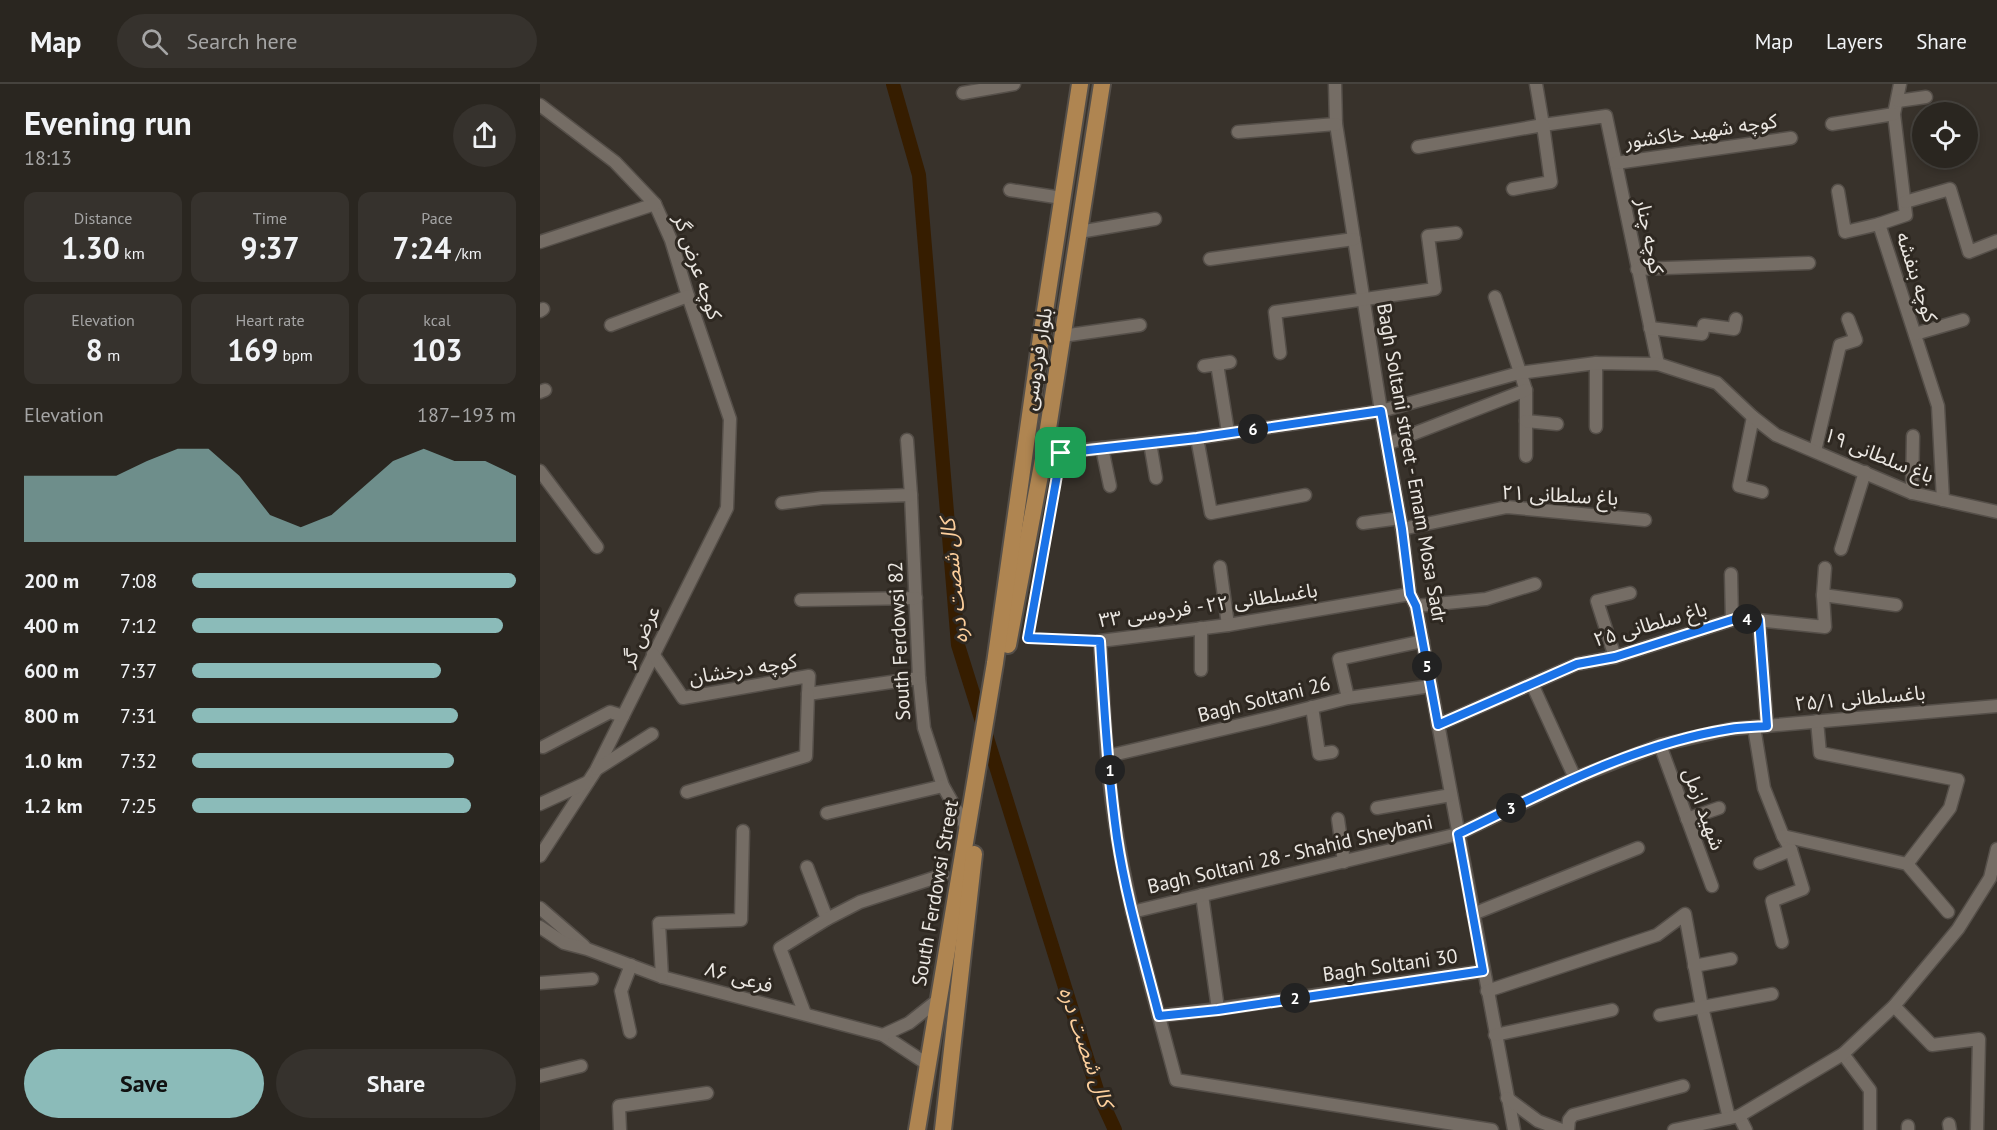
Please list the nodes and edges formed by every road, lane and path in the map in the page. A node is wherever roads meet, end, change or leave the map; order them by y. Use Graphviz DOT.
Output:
graph roads {
  1 [pos="1014,84"];
  2 [pos="1080,84"];
  3 [pos="1102,84"];
  4 [pos="1335,84"];
  5 [pos="1536,84"];
  6 [pos="1900,84"];
  7 [pos="963,93"];
  8 [pos="1926,97"];
  9 [pos="1898,101"];
  10 [pos="540,105"];
  11 [pos="1894,114"];
  12 [pos="1336,124"];
  13 [pos="1832,124"];
  14 [pos="1543,125"];
  15 [pos="1238,132"];
  16 [pos="1791,138"];
  17 [pos="1418,147"];
  18 [pos="1616,163"];
  19 [pos="1513,189"];
  20 [pos="1010,190"];
  21 [pos="1838,191"];
  22 [pos="1905,202"];
  23 [pos="655,204"];
  24 [pos="1062,205"];
  25 [pos="1155,219"];
  26 [pos="1080,224"];
  27 [pos="1879,224"];
  28 [pos="1456,233"];
  29 [pos="1354,239"];
  30 [pos="1997,241"];
  31 [pos="540,242"];
  32 [pos="1055,254"];
  33 [pos="1074,255"];
  34 [pos="1210,259"];
  35 [pos="1809,263"];
  36 [pos="1637,269"];
  37 [pos="688,296"];
  38 [pos="1495,297"];
  39 [pos="1364,300"];
  40 [pos="1736,319"];
  41 [pos="1848,319"];
  42 [pos="1963,320"];
  43 [pos="1140,325"];
  44 [pos="611,326"];
  45 [pos="1650,328"];
  46 [pos="1915,334"];
  47 [pos="1062,336"];
  48 [pos="1280,353"];
  49 [pos="1596,363"];
  50 [pos="1658,364"];
  51 [pos="1204,366"];
  52 [pos="1519,373"];
  53 [pos="1527,390"];
  54 [pos="1381,411"];
  55 [pos="1753,417"];
  56 [pos="730,419"];
  57 [pos="1526,421"];
  58 [pos="1557,424"];
  59 [pos="1596,427"];
  60 [pos="1228,432"];
  61 [pos="1913,436"];
  62 [pos="1197,438"];
  63 [pos="907,440"];
  64 [pos="1150,443"];
  65 [pos="1386,444"];
  66 [pos="1102,448"];
  67 [pos="1815,451"];
  68 [pos="1052,454"];
  69 [pos="1527,456"];
  70 [pos="540,471"];
  71 [pos="1865,472"];
  72 [pos="1156,478"];
  73 [pos="1110,486"];
  74 [pos="1762,492"];
  75 [pos="1912,493"];
  76 [pos="911,495"];
  77 [pos="1305,495"];
  78 [pos="1943,500"];
  79 [pos="782,504"];
  80 [pos="1997,512"];
  81 [pos="1645,520"];
  82 [pos="1363,523"];
  83 [pos="1401,524"];
  84 [pos="597,547"];
  85 [pos="1841,549"];
  86 [pos="1220,567"];
  87 [pos="1825,568"];
  88 [pos="1731,574"];
  89 [pos="1535,584"];
  90 [pos="1630,593"];
  91 [pos="1410,594"];
  92 [pos="1823,595"];
  93 [pos="916,598"];
  94 [pos="801,600"];
  95 [pos="1896,605"];
  96 [pos="1416,606"];
  97 [pos="1732,620"];
  98 [pos="1759,620"];
  99 [pos="1228,625"];
  100 [pos="1201,628"];
  101 [pos="1100,641"];
  102 [pos="1423,641"];
  103 [pos="653,654"];
  104 [pos="1615,657"];
  105 [pos="998,670"];
  106 [pos="1201,670"];
  107 [pos="919,678"];
  108 [pos="1532,684"];
  109 [pos="1431,686"];
  110 [pos="808,694"];
  111 [pos="1348,698"];
  112 [pos="1997,706"];
  113 [pos="1312,707"];
  114 [pos="623,716"];
  115 [pos="1817,721"];
  116 [pos="1438,725"];
  117 [pos="1760,726"];
  118 [pos="652,734"];
  119 [pos="1660,746"];
  120 [pos="543,747"];
  121 [pos="1332,752"];
  122 [pos="1108,756"];
  123 [pos="596,770"];
  124 [pos="1575,778"];
  125 [pos="590,782"];
  126 [pos="943,786"];
  127 [pos="687,792"];
  128 [pos="1451,795"];
  129 [pos="540,804"];
  130 [pos="976,804"];
  131 [pos="1377,808"];
  132 [pos="1719,808"];
  133 [pos="828,813"];
  134 [pos="1338,819"];
  135 [pos="1687,819"];
  136 [pos="968,830"];
  137 [pos="743,831"];
  138 [pos="1458,834"];
  139 [pos="1783,836"];
  140 [pos="1638,848"];
  141 [pos="1997,849"];
  142 [pos="1791,850"];
  143 [pos="540,856"];
  144 [pos="1344,862"];
  145 [pos="1760,863"];
  146 [pos="1907,864"];
  147 [pos="807,867"];
  148 [pos="943,875"];
  149 [pos="1993,881"];
  150 [pos="1712,886"];
  151 [pos="1202,896"];
  152 [pos="540,908"];
  153 [pos="1132,912"];
  154 [pos="1948,912"];
  155 [pos="1473,914"];
  156 [pos="827,918"];
  157 [pos="540,927"];
  158 [pos="1782,942"];
  159 [pos="587,949"];
  160 [pos="1731,959"];
  161 [pos="631,965"];
  162 [pos="1694,966"];
  163 [pos="1483,971"];
  164 [pos="662,977"];
  165 [pos="592,979"];
  166 [pos="540,983"];
  167 [pos="1487,991"];
  168 [pos="1772,994"];
  169 [pos="938,1000"];
  170 [pos="1894,1006"];
  171 [pos="1702,1007"];
  172 [pos="1218,1010"];
  173 [pos="1612,1010"];
  174 [pos="805,1014"];
  175 [pos="1660,1015"];
  176 [pos="1159,1016"];
  177 [pos="630,1032"];
  178 [pos="883,1035"];
  179 [pos="1495,1035"];
  180 [pos="1843,1054"];
  181 [pos="927,1064"];
  182 [pos="581,1066"];
  183 [pos="540,1076"];
  184 [pos="1683,1086"];
  185 [pos="707,1093"];
  186 [pos="1507,1098"];
  187 [pos="1734,1117"];
  188 [pos="620,1130"];
  189 [pos="917,1130"];
  190 [pos="943,1130"];
  191 [pos="1492,1130"];
  192 [pos="1514,1130"];
  193 [pos="1562,1130"];
  194 [pos="1568,1130"];
  195 [pos="1674,1130"];
  196 [pos="1746,1130"];
  197 [pos="1870,1130"];
  198 [pos="1977,1130"];
  1 -- 7 [label="street"];
  2 -- 24 [label="main road, بلوار فردوسی"];
  3 -- 26 [label="main road, بلوار فردوسی"];
  4 -- 12 [label="street, Bagh Soltani street - Emam Mosa Sadr"];
  5 -- 14 [label="street"];
  6 -- 9 [label="street, کوچه بنفشه"];
  8 -- 9 [label="street"];
  9 -- 11 [label="street, کوچه بنفشه"];
  10 -- 23 [label="street, کوچه عرض گر"];
  11 -- 13 [label="street"];
  11 -- 22 [label="street, کوچه بنفشه"];
  12 -- 15 [label="street"];
  12 -- 29 [label="street, Bagh Soltani street - Emam Mosa Sadr"];
  14 -- 17 [label="street"];
  14 -- 18 [label="street, کوچه چنار"];
  14 -- 19 [label="street"];
  16 -- 18 [label="street, کوچه شهید خاکشور"];
  18 -- 36 [label="street, کوچه چنار"];
  20 -- 24 [label="street"];
  21 -- 27 [label="street"];
  22 -- 27 [label="street, کوچه بنفشه"];
  22 -- 30 [label="street"];
  23 -- 31 [label="street"];
  23 -- 37 [label="street, کوچه عرض گر"];
  24 -- 26 [label="main road"];
  24 -- 32 [label="main road, بلوار فردوسی"];
  25 -- 26 [label="street"];
  26 -- 33 [label="main road, بلوار فردوسی"];
  27 -- 46 [label="street, کوچه بنفشه"];
  28 -- 39 [label="street"];
  29 -- 34 [label="street"];
  29 -- 39 [label="street, Bagh Soltani street - Emam Mosa Sadr"];
  32 -- 33 [label="main road"];
  32 -- 105 [label="main road, بلوار فردوسی"];
  33 -- 47 [label="main road, بلوار فردوسی"];
  35 -- 36 [label="street"];
  36 -- 45 [label="street, کوچه چنار"];
  37 -- 44 [label="street"];
  37 -- 56 [label="street, کوچه عرض گر"];
  38 -- 52 [label="street"];
  39 -- 48 [label="street"];
  39 -- 54 [label="street, Bagh Soltani street - Emam Mosa Sadr"];
  40 -- 45 [label="street"];
  41 -- 67 [label="street"];
  42 -- 46 [label="street"];
  43 -- 47 [label="street"];
  45 -- 50 [label="street, کوچه چنار"];
  46 -- 78 [label="street, کوچه بنفشه"];
  47 -- 68 [label="main road, بلوار فردوسی"];
  49 -- 50 [label="street, باغ سلطانی ۱۹"];
  49 -- 52 [label="street, باغ سلطانی ۱۹"];
  49 -- 59 [label="street"];
  50 -- 55 [label="street, باغ سلطانی ۱۹"];
  51 -- 60 [label="street"];
  52 -- 53 [label="street"];
  52 -- 54 [label="street, باغ سلطانی ۱۹"];
  53 -- 57 [label="street"];
  53 -- 65 [label="street"];
  54 -- 60 [label="street, باغ سلطانی ۱۹"];
  54 -- 65 [label="street, Bagh Soltani street - Emam Mosa Sadr"];
  55 -- 67 [label="street, باغ سلطانی ۱۹"];
  55 -- 74 [label="street"];
  56 -- 103 [label="street, عرض گر"];
  57 -- 58 [label="street"];
  57 -- 69 [label="street"];
  60 -- 62 [label="street, باغ سلطانی ۱۹"];
  61 -- 75 [label="street"];
  62 -- 64 [label="street, باغ سلطانی ۱۹"];
  62 -- 77 [label="street"];
  63 -- 76 [label="street, South Ferdowsi 82"];
  64 -- 66 [label="street, باغ سلطانی ۱۹"];
  64 -- 72 [label="street"];
  65 -- 83 [label="street, Bagh Soltani street - Emam Mosa Sadr"];
  66 -- 68 [label="street, باغ سلطانی ۱۹"];
  66 -- 73 [label="street"];
  67 -- 71 [label="street, باغ سلطانی ۱۹"];
  68 -- 101 [label="path, باغسلطانی ۲۲ - فردوسی ۳۳"];
  68 -- 105 [label="main road, بلوار فردوسی"];
  70 -- 84 [label="street"];
  71 -- 75 [label="street, باغ سلطانی ۱۹"];
  71 -- 85 [label="street"];
  75 -- 78 [label="street, باغ سلطانی ۱۹"];
  76 -- 79 [label="street"];
  76 -- 93 [label="street, South Ferdowsi 82"];
  78 -- 80 [label="street, باغ سلطانی ۱۹"];
  81 -- 83 [label="street, باغ سلطانی ۲۱"];
  82 -- 83 [label="street, باغ سلطانی ۲۱"];
  83 -- 91 [label="street, Bagh Soltani street - Emam Mosa Sadr"];
  86 -- 99 [label="street"];
  87 -- 92 [label="street, باغ سلطانی ۲۵"];
  88 -- 97 [label="street"];
  89 -- 96 [label="street"];
  90 -- 104 [label="street"];
  91 -- 96 [label="street, Bagh Soltani street - Emam Mosa Sadr"];
  91 -- 99 [label="street, باغسلطانی ۲۲ - فردوسی ۳۳"];
  92 -- 95 [label="street"];
  92 -- 98 [label="street, باغ سلطانی ۲۵"];
  93 -- 94 [label="street"];
  93 -- 107 [label="street, South Ferdowsi 82"];
  96 -- 102 [label="street, Bagh Soltani street - Emam Mosa Sadr"];
  97 -- 98 [label="street, باغ سلطانی ۲۵"];
  97 -- 104 [label="street, باغ سلطانی ۲۵"];
  98 -- 117 [label="street"];
  99 -- 100 [label="street, باغسلطانی ۲۲ - فردوسی ۳۳"];
  100 -- 101 [label="street, باغسلطانی ۲۲ - فردوسی ۳۳"];
  100 -- 106 [label="street"];
  101 -- 122 [label="street"];
  102 -- 109 [label="street, Bagh Soltani street - Emam Mosa Sadr"];
  102 -- 111 [label="street"];
  103 -- 110 [label="street, کوچه درخشان"];
  103 -- 114 [label="street, عرض گر"];
  104 -- 108 [label="street, باغ سلطانی ۲۵"];
  105 -- 130 [label="main road, South Ferdowsi Street"];
  107 -- 110 [label="street, کوچه درخشان"];
  107 -- 126 [label="street, South Ferdowsi 82"];
  108 -- 116 [label="street, باغ سلطانی ۲۵"];
  108 -- 124 [label="street"];
  109 -- 111 [label="street, Bagh Soltani 26"];
  109 -- 116 [label="street, Bagh Soltani street - Emam Mosa Sadr"];
  110 -- 127 [label="street"];
  111 -- 113 [label="street, Bagh Soltani 26"];
  112 -- 115 [label="street, باغسلطانی ۲۵/۱"];
  113 -- 121 [label="street"];
  113 -- 122 [label="street, Bagh Soltani 26"];
  114 -- 120 [label="street"];
  114 -- 123 [label="street, عرض گر"];
  115 -- 117 [label="street, باغسلطانی ۲۵/۱"];
  115 -- 146 [label="street"];
  116 -- 128 [label="street, Bagh Soltani street - Emam Mosa Sadr"];
  117 -- 119 [label="street, باغسلطانی ۲۵/۱"];
  117 -- 139 [label="street"];
  118 -- 123 [label="street"];
  119 -- 124 [label="street, باغسلطانی ۲۵/۱"];
  119 -- 135 [label="street, شهید ازمل"];
  122 -- 153 [label="street"];
  123 -- 125 [label="street, عرض گر"];
  124 -- 138 [label="street, باغسلطانی ۲۵/۱"];
  125 -- 129 [label="street"];
  125 -- 143 [label="street, عرض گر"];
  126 -- 133 [label="street"];
  126 -- 136 [label="street, South Ferdowsi 82"];
  128 -- 131 [label="street"];
  128 -- 138 [label="street, Bagh Soltani street - Emam Mosa Sadr"];
  130 -- 136 [label="main road, South Ferdowsi Street"];
  130 -- 190 [label="main road, South Ferdowsi Street"];
  132 -- 135 [label="street"];
  134 -- 144 [label="street"];
  135 -- 150 [label="street, شهید ازمل"];
  136 -- 169 [label="main road, South Ferdowsi Street"];
  137 -- 164 [label="street"];
  138 -- 144 [label="street, Bagh Soltani 28 - Shahid Sheybani"];
  138 -- 155 [label="street, Bagh Soltani street - Emam Mosa Sadr"];
  139 -- 142 [label="street"];
  139 -- 146 [label="street"];
  140 -- 155 [label="street"];
  141 -- 149 [label="street"];
  142 -- 145 [label="street"];
  142 -- 158 [label="street"];
  144 -- 151 [label="street, Bagh Soltani 28 - Shahid Sheybani"];
  146 -- 154 [label="street"];
  147 -- 156 [label="street"];
  148 -- 156 [label="street"];
  149 -- 170 [label="street"];
  151 -- 153 [label="street, Bagh Soltani 28 - Shahid Sheybani"];
  151 -- 172 [label="street"];
  152 -- 159 [label="street"];
  153 -- 176 [label="street"];
  155 -- 163 [label="street, Bagh Soltani street - Emam Mosa Sadr"];
  156 -- 174 [label="street"];
  157 -- 159 [label="street, فرعی ۸۶"];
  159 -- 161 [label="street, فرعی ۸۶"];
  160 -- 162 [label="street"];
  161 -- 164 [label="street, فرعی ۸۶"];
  161 -- 177 [label="street"];
  162 -- 167 [label="street"];
  162 -- 171 [label="street"];
  163 -- 167 [label="street, Bagh Soltani street - Emam Mosa Sadr"];
  163 -- 172 [label="street, Bagh Soltani 30"];
  164 -- 174 [label="street, فرعی ۸۶"];
  165 -- 166 [label="street"];
  167 -- 179 [label="street, Bagh Soltani street - Emam Mosa Sadr"];
  168 -- 171 [label="street"];
  169 -- 178 [label="street"];
  169 -- 181 [label="main road, South Ferdowsi Street"];
  170 -- 180 [label="street"];
  170 -- 198 [label="street"];
  171 -- 175 [label="street"];
  171 -- 187 [label="street"];
  172 -- 176 [label="street, Bagh Soltani 30"];
  173 -- 179 [label="street"];
  174 -- 178 [label="street, فرعی ۸۶"];
  176 -- 191 [label="street"];
  178 -- 181 [label="street, فرعی ۸۶"];
  179 -- 186 [label="street, Bagh Soltani street - Emam Mosa Sadr"];
  180 -- 187 [label="street"];
  180 -- 197 [label="street"];
  181 -- 189 [label="main road, South Ferdowsi Street"];
  182 -- 183 [label="street"];
  184 -- 194 [label="street"];
  185 -- 188 [label="street"];
  186 -- 192 [label="street, Bagh Soltani street - Emam Mosa Sadr"];
  186 -- 193 [label="street"];
  187 -- 195 [label="street"];
  187 -- 196 [label="street"];
}
